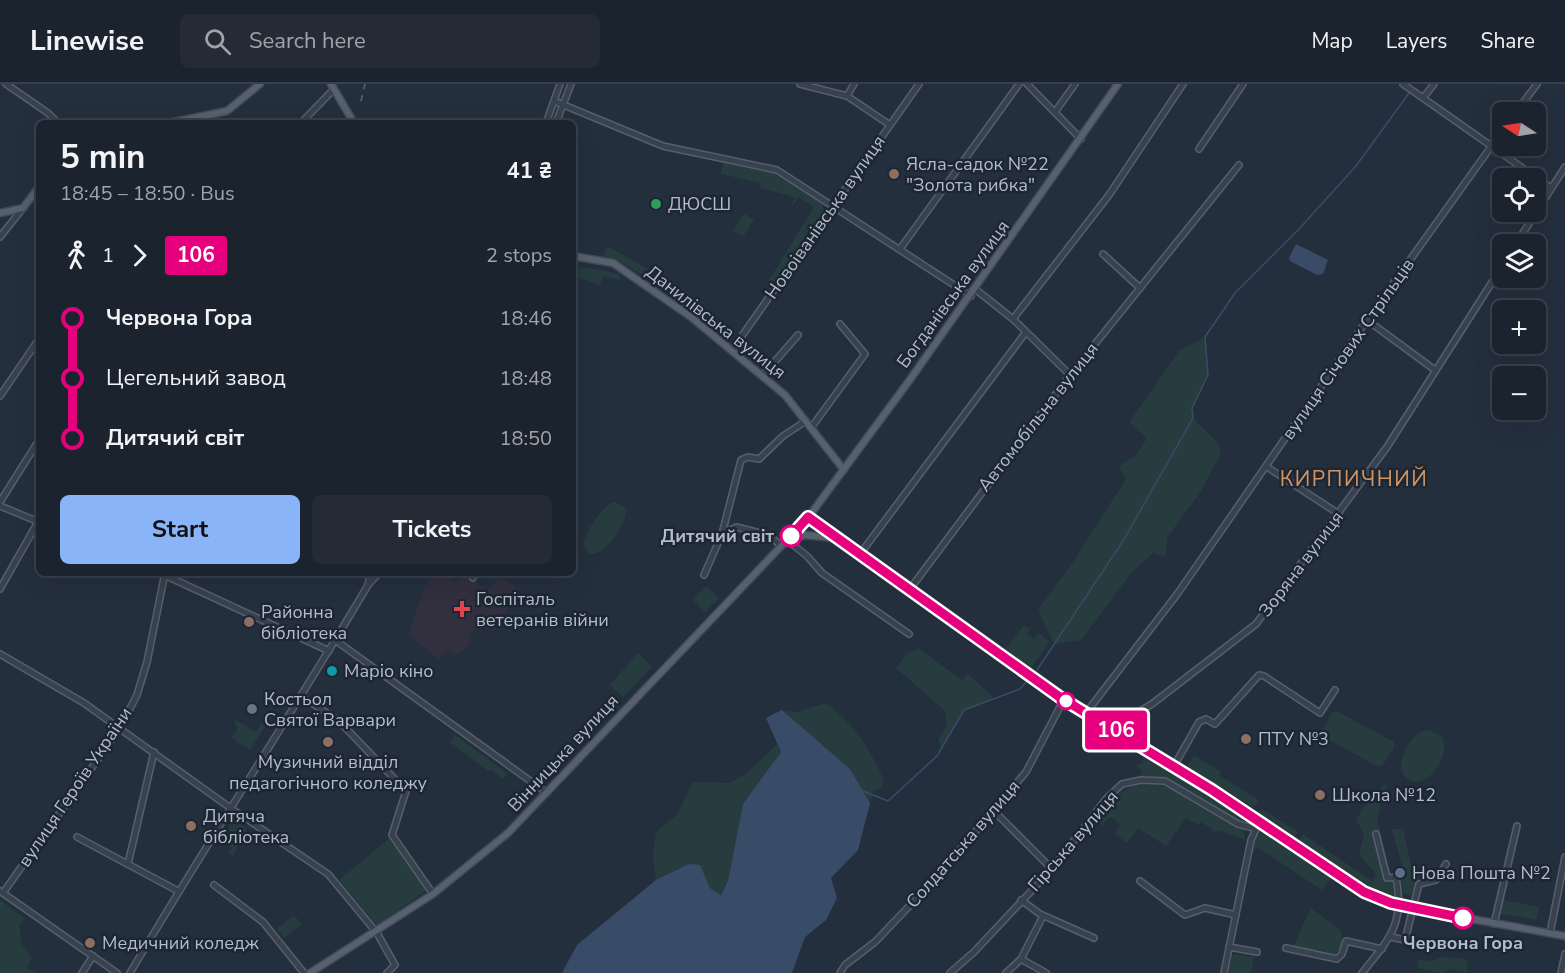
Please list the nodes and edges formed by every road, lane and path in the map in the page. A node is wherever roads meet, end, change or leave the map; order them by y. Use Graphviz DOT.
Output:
graph roads {
  1 [pos="6,84"];
  2 [pos="260,84"];
  3 [pos="560,84"];
  4 [pos="571,84"];
  5 [pos="800,84"];
  6 [pos="854,84"];
  7 [pos="919,84"];
  8 [pos="1019,84"];
  9 [pos="1027,84"];
  10 [pos="1075,84"];
  11 [pos="1118,84"];
  12 [pos="1183,84"];
  13 [pos="1243,84"];
  14 [pos="1403,84"];
  15 [pos="1434,84"];
  16 [pos="1537,84"];
  17 [pos="333,86"];
  18 [pos="847,96"];
  19 [pos="1424,98"];
  20 [pos="554,101"];
  21 [pos="1524,102"];
  22 [pos="563,105"];
  23 [pos="1055,112"];
  24 [pos="55,120"];
  25 [pos="184,120"];
  26 [pos="304,120"];
  27 [pos="352,120"];
  28 [pos="547,120"];
  29 [pos="557,120"];
  30 [pos="890,124"];
  31 [pos="1081,139"];
  32 [pos="1492,144"];
  33 [pos="1490,147"];
  34 [pos="1199,149"];
  35 [pos="1239,165"];
  36 [pos="1565,167"];
  37 [pos="1551,188"];
  38 [pos="36,191"];
  39 [pos="832,205"];
  40 [pos="23,208"];
  41 [pos="0,213"];
  42 [pos="1522,234"];
  43 [pos="0,237"];
  44 [pos="900,249"];
  45 [pos="1103,254"];
  46 [pos="576,256"];
  47 [pos="1492,282"];
  48 [pos="1140,288"];
  49 [pos="973,293"];
  50 [pos="1013,319"];
  51 [pos="1367,320"];
  52 [pos="840,324"];
  53 [pos="1026,332"];
  54 [pos="798,335"];
  55 [pos="36,343"];
  56 [pos="732,350"];
  57 [pos="1435,370"];
  58 [pos="763,375"];
  59 [pos="1070,375"];
  60 [pos="0,396"];
  61 [pos="806,421"];
  62 [pos="812,428"];
  63 [pos="36,445"];
  64 [pos="1267,467"];
  65 [pos="844,470"];
  66 [pos="0,504"];
  67 [pos="816,506"];
  68 [pos="1339,514"];
  69 [pos="36,520"];
  70 [pos="805,520"];
  71 [pos="819,525"];
  72 [pos="36,526"];
  73 [pos="722,534"];
  74 [pos="815,535"];
  75 [pos="838,539"];
  76 [pos="787,540"];
  77 [pos="782,546"];
  78 [pos="860,554"];
  79 [pos="704,575"];
  80 [pos="163,576"];
  81 [pos="167,576"];
  82 [pos="370,576"];
  83 [pos="376,576"];
  84 [pos="368,585"];
  85 [pos="0,589"];
  86 [pos="910,589"];
  87 [pos="909,634"];
  88 [pos="335,640"];
  89 [pos="329,651"];
  90 [pos="0,654"];
  91 [pos="1335,690"];
  92 [pos="301,696"];
  93 [pos="1064,699"];
  94 [pos="1086,713"];
  95 [pos="120,728"];
  96 [pos="1112,728"];
  97 [pos="154,752"];
  98 [pos="1174,766"];
  99 [pos="547,793"];
  100 [pos="229,807"];
  101 [pos="993,810"];
  102 [pos="1260,821"];
  103 [pos="1517,826"];
  104 [pos="1256,829"];
  105 [pos="1376,834"];
  106 [pos="77,837"];
  107 [pos="1565,857"];
  108 [pos="128,864"];
  109 [pos="1446,864"];
  110 [pos="1052,868"];
  111 [pos="1140,881"];
  112 [pos="213,885"];
  113 [pos="178,891"];
  114 [pos="2,892"];
  115 [pos="433,894"];
  116 [pos="1022,900"];
  117 [pos="1400,905"];
  118 [pos="1412,908"];
  119 [pos="1236,915"];
  120 [pos="1043,916"];
  121 [pos="1494,924"];
  122 [pos="377,933"];
  123 [pos="1550,933"];
  124 [pos="1565,936"];
  125 [pos="1391,937"];
  126 [pos="1094,938"];
  127 [pos="1229,947"];
  128 [pos="1286,948"];
  129 [pos="1382,949"];
  130 [pos="1257,952"];
  131 [pos="1565,954"];
  132 [pos="93,956"];
  133 [pos="1021,959"];
  134 [pos="82,973"];
  135 [pos="117,973"];
  136 [pos="130,973"];
  137 [pos="304,973"];
  138 [pos="310,973"];
  139 [pos="387,973"];
  140 [pos="840,973"];
  141 [pos="950,973"];
  142 [pos="1006,973"];
  143 [pos="1046,973"];
  144 [pos="1224,973"];
  145 [pos="1362,973"];
  146 [pos="1561,973"];
  1 -- 24 [label="street"];
  2 -- 25 [label="main road"];
  3 -- 20 [label="street"];
  4 -- 22 [label="street"];
  5 -- 18 [label="street"];
  6 -- 18 [label="street"];
  7 -- 30 [label="street, Новоіванівська вулиця"];
  8 -- 44 [label="street"];
  9 -- 23 [label="street"];
  10 -- 23 [label="street"];
  11 -- 31 [label="main road, Богданівська вулиця"];
  12 -- 50 [label="street"];
  13 -- 34 [label="street"];
  14 -- 19 [label="street"];
  15 -- 19 [label="street"];
  16 -- 21 [label="street"];
  17 -- 26 [label="street"];
  17 -- 27 [label="main road"];
  18 -- 30 [label="street"];
  19 -- 33 [label="street"];
  20 -- 22 [label="street"];
  20 -- 28 [label="street"];
  22 -- 29 [label="street"];
  22 -- 39 [label="street"];
  23 -- 31 [label="street"];
  30 -- 39 [label="street, Новоіванівська вулиця"];
  31 -- 49 [label="main road, Богданівська вулиця"];
  32 -- 33 [label="street, вулиця Січових Стрільців"];
  33 -- 37 [label="street"];
  33 -- 51 [label="street, вулиця Січових Стрільців"];
  35 -- 48 [label="street, Автомобільна вулиця"];
  36 -- 37 [label="street"];
  37 -- 42 [label="street"];
  38 -- 40 [label="main road"];
  39 -- 44 [label="street"];
  39 -- 56 [label="street, Новоіванівська вулиця"];
  40 -- 41 [label="main road"];
  40 -- 43 [label="street"];
  44 -- 49 [label="street"];
  45 -- 48 [label="street"];
  46 -- 56 [label="main road, Данилівська вулиця"];
  47 -- 57 [label="street, Зоряна вулиця"];
  48 -- 59 [label="street, Автомобільна вулиця"];
  49 -- 50 [label="street"];
  49 -- 65 [label="main road, Богданівська вулиця"];
  50 -- 53 [label="street"];
  51 -- 57 [label="street"];
  51 -- 64 [label="street, вулиця Січових Стрільців"];
  52 -- 62 [label="street"];
  53 -- 59 [label="street"];
  53 -- 78 [label="street"];
  54 -- 58 [label="street"];
  55 -- 60 [label="street"];
  56 -- 58 [label="main road, Данилівська вулиця"];
  57 -- 68 [label="street, Зоряна вулиця"];
  58 -- 61 [label="main road, Данилівська вулиця"];
  59 -- 86 [label="street, Автомобільна вулиця"];
  61 -- 62 [label="main road, Данилівська вулиця"];
  61 -- 73 [label="street"];
  62 -- 65 [label="main road, Данилівська вулиця"];
  63 -- 66 [label="street"];
  64 -- 68 [label="street"];
  64 -- 94 [label="street, вулиця Січових Стрільців"];
  65 -- 67 [label="main road, Богданівська вулиця"];
  66 -- 69 [label="street"];
  67 -- 70 [label="main road, Богданівська вулиця"];
  67 -- 71 [label="main road"];
  68 -- 96 [label="street, Зоряна вулиця"];
  70 -- 71 [label="main road"];
  70 -- 74 [label="main road"];
  70 -- 76 [label="main road, Вінницька вулиця"];
  71 -- 75 [label="main road"];
  72 -- 85 [label="street"];
  73 -- 77 [label="street"];
  73 -- 79 [label="street"];
  74 -- 75 [label="main road"];
  74 -- 76 [label="main road"];
  75 -- 78 [label="main road"];
  76 -- 77 [label="main road, Вінницька вулиця"];
  76 -- 87 [label="street"];
  77 -- 99 [label="main road, Вінницька вулиця"];
  78 -- 86 [label="main road"];
  80 -- 95 [label="street, вулиця Героїв України"];
  81 -- 89 [label="street"];
  82 -- 84 [label="street"];
  83 -- 84 [label="street"];
  84 -- 88 [label="street"];
  86 -- 93 [label="main road"];
  88 -- 89 [label="street"];
  88 -- 99 [label="street"];
  89 -- 92 [label="street"];
  90 -- 95 [label="street"];
  91 -- 98 [label="street"];
  92 -- 100 [label="street"];
  92 -- 115 [label="street"];
  93 -- 94 [label="main road"];
  93 -- 101 [label="street, Солдатська вулиця"];
  94 -- 96 [label="main road"];
  95 -- 97 [label="street"];
  95 -- 114 [label="street, вулиця Героїв України"];
  96 -- 98 [label="main road"];
  97 -- 100 [label="street"];
  97 -- 108 [label="street"];
  98 -- 102 [label="main road"];
  99 -- 115 [label="main road, Вінницька вулиця"];
  100 -- 113 [label="street"];
  100 -- 122 [label="street"];
  101 -- 110 [label="street"];
  101 -- 140 [label="street, Солдатська вулиця"];
  102 -- 104 [label="street"];
  102 -- 117 [label="main road"];
  103 -- 121 [label="street"];
  104 -- 110 [label="street, Гірська вулиця"];
  104 -- 119 [label="street"];
  105 -- 117 [label="street"];
  106 -- 108 [label="street"];
  107 -- 123 [label="street"];
  108 -- 113 [label="street"];
  109 -- 118 [label="street"];
  110 -- 116 [label="street, Гірська вулиця"];
  111 -- 119 [label="street"];
  112 -- 137 [label="street"];
  113 -- 136 [label="street"];
  114 -- 132 [label="street"];
  115 -- 122 [label="main road, Вінницька вулиця"];
  116 -- 120 [label="street, Гірська вулиця"];
  116 -- 141 [label="street, Гірська вулиця"];
  117 -- 118 [label="main road"];
  117 -- 125 [label="street"];
  118 -- 121 [label="main road"];
  118 -- 125 [label="street"];
  119 -- 127 [label="street"];
  120 -- 126 [label="street, Гірська вулиця"];
  120 -- 133 [label="street, Гірська вулиця"];
  121 -- 123 [label="main road"];
  122 -- 138 [label="main road, Вінницька вулиця"];
  122 -- 139 [label="street"];
  123 -- 124 [label="main road"];
  125 -- 129 [label="street"];
  127 -- 130 [label="street"];
  127 -- 144 [label="street"];
  128 -- 129 [label="street"];
  129 -- 145 [label="street"];
  131 -- 146 [label="street"];
  132 -- 134 [label="street"];
  132 -- 135 [label="street"];
  133 -- 142 [label="street, Гірська вулиця"];
  133 -- 143 [label="street"];
}
